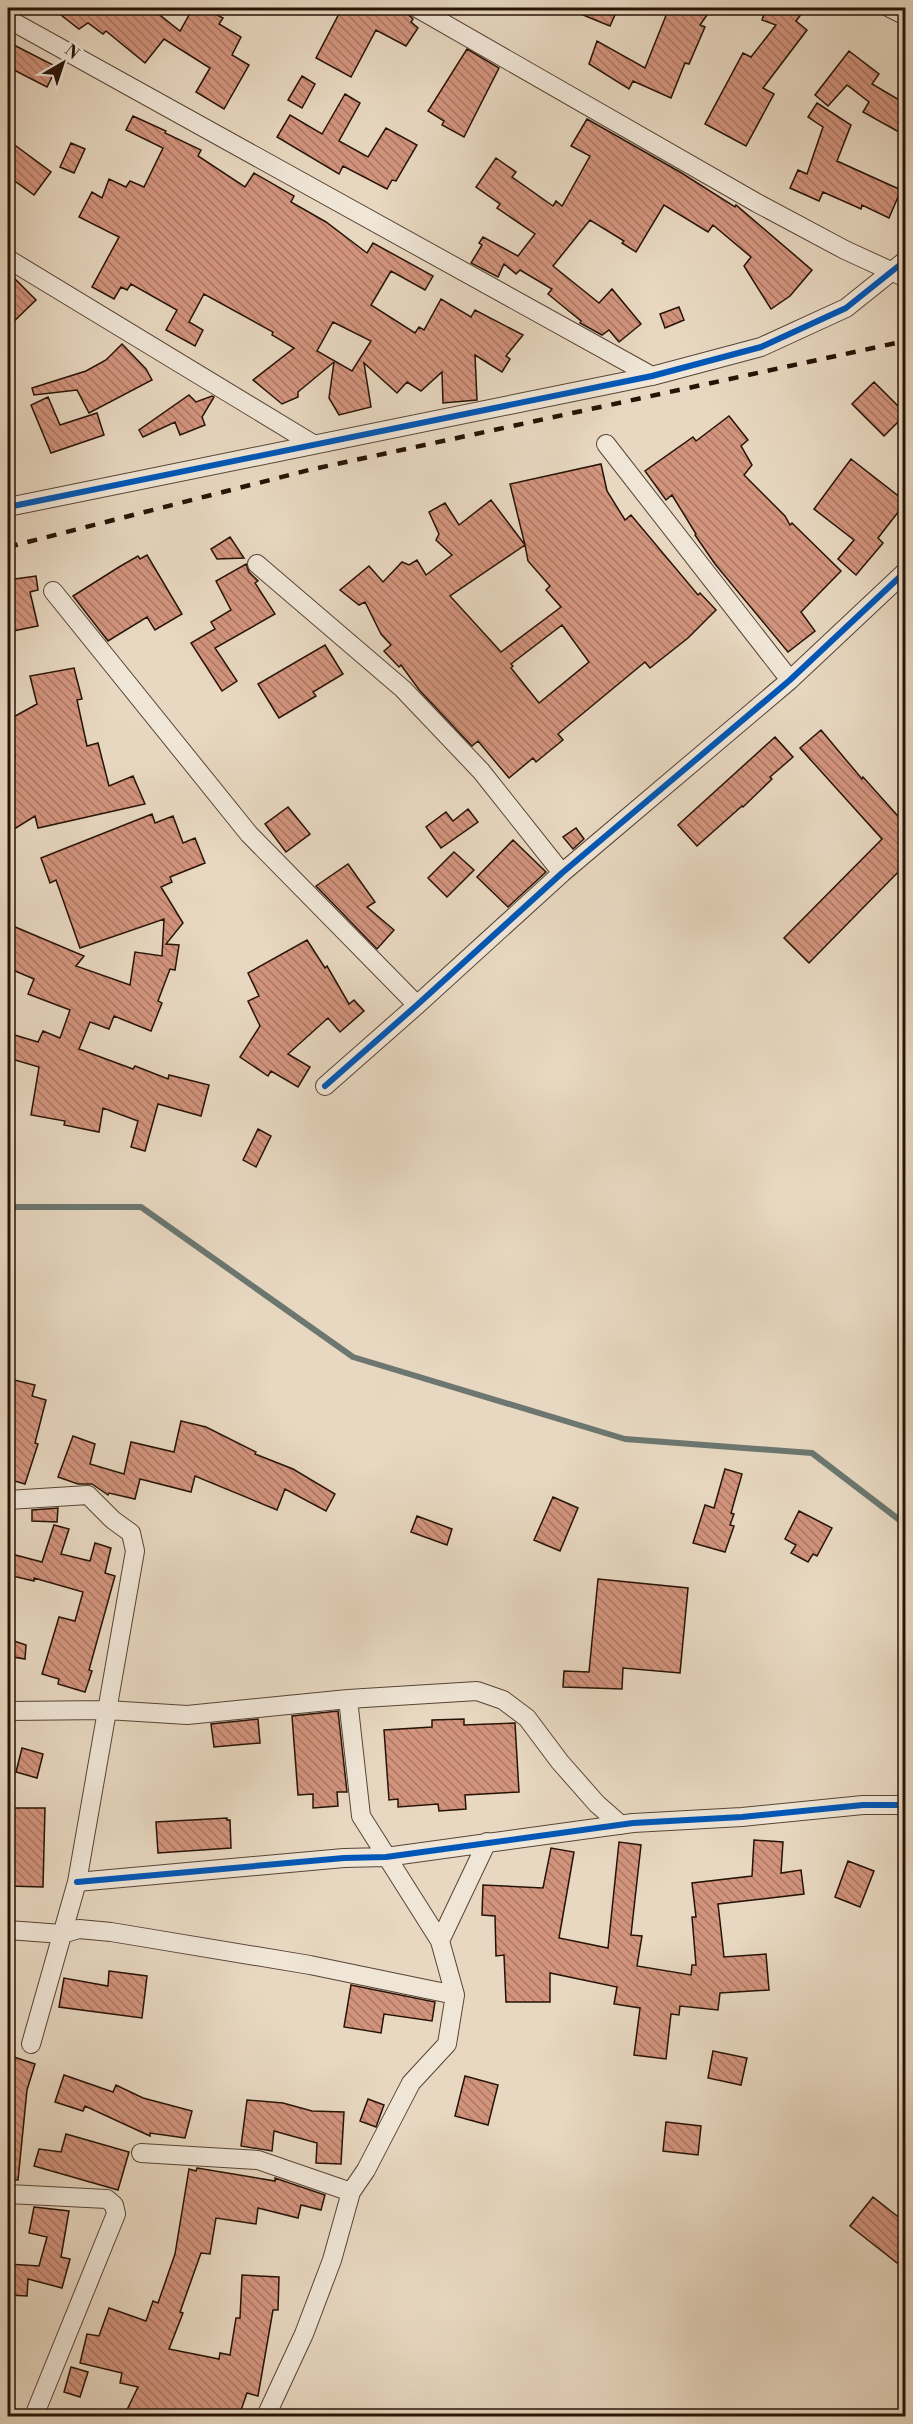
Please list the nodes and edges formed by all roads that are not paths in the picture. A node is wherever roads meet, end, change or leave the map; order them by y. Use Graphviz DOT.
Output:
graph roads {
  1 [pos="417,8"];
  2 [pos="890,8"];
  3 [pos="906,16"];
  4 [pos="8,19"];
  5 [pos="8,259"];
  6 [pos="906,260"];
  7 [pos="899,275"];
  8 [pos="652,376"];
  9 [pos="313,444"];
  10 [pos="606,444"];
  11 [pos="8,507"];
  12 [pos="257,564"];
  13 [pos="906,571"];
  14 [pos="53,591"];
  15 [pos="790,680"];
  16 [pos="562,873"];
  17 [pos="417,1005"];
  18 [pos="325,1086"];
  19 [pos="8,1500"];
  20 [pos="348,1699"];
  21 [pos="107,1710"];
  22 [pos="8,1711"];
  23 [pos="906,1805"];
  24 [pos="621,1825"];
  25 [pos="487,1842"];
  26 [pos="386,1857"];
  27 [pos="77,1882"];
  28 [pos="8,1930"];
  29 [pos="62,1934"];
  30 [pos="440,1941"];
  31 [pos="455,1995"];
  32 [pos="31,2044"];
  33 [pos="141,2153"];
  34 [pos="351,2192"];
  35 [pos="8,2194"];
  36 [pos="34,2416"];
  37 [pos="266,2416"];
  1 -- 7 [label="street"];
  2 -- 3 [label="street"];
  4 -- 8 [label="street"];
  5 -- 9 [label="street"];
  6 -- 7 [label="street"];
  7 -- 8 [label="street"];
  8 -- 9 [label="street"];
  9 -- 11 [label="street"];
  10 -- 15 [label="street"];
  12 -- 16 [label="street"];
  13 -- 15 [label="street"];
  14 -- 17 [label="street"];
  15 -- 16 [label="street"];
  16 -- 17 [label="street"];
  17 -- 18 [label="street"];
  19 -- 21 [label="street"];
  20 -- 21 [label="street"];
  20 -- 24 [label="street"];
  20 -- 26 [label="street"];
  21 -- 22 [label="street"];
  21 -- 27 [label="street"];
  23 -- 24 [label="street"];
  24 -- 25 [label="street"];
  25 -- 26 [label="street"];
  25 -- 30 [label="street"];
  26 -- 27 [label="street"];
  26 -- 30 [label="street"];
  27 -- 29 [label="street"];
  28 -- 29 [label="street"];
  29 -- 31 [label="street"];
  29 -- 32 [label="street"];
  30 -- 31 [label="street"];
  31 -- 34 [label="street"];
  33 -- 34 [label="street"];
  34 -- 37 [label="street"];
  35 -- 36 [label="street"];
}
